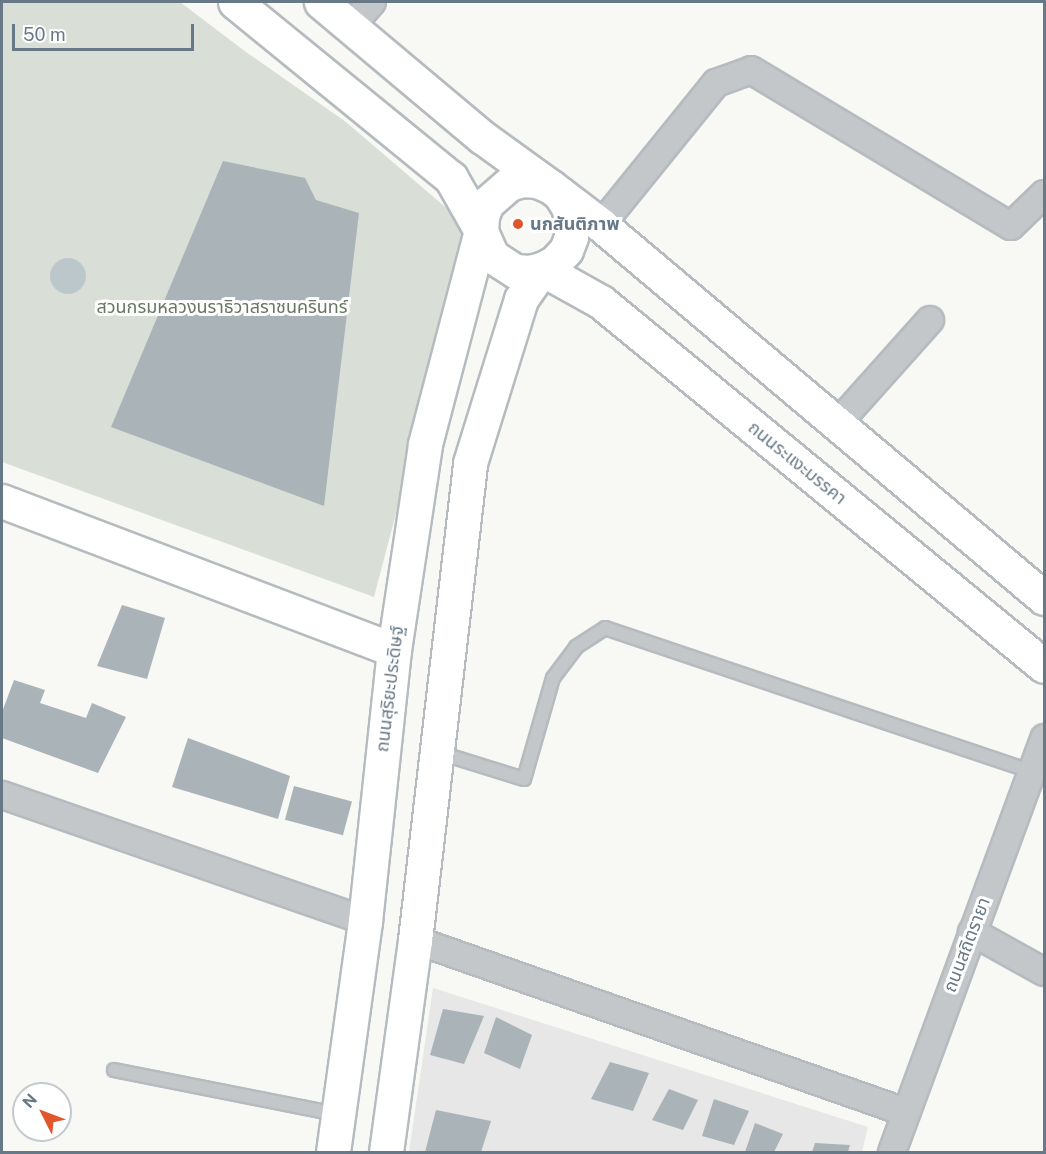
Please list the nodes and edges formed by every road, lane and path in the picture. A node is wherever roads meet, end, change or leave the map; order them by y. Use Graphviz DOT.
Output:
graph roads {
  1 [pos="235,2"];
  2 [pos="321,2"];
  3 [pos="372,2"];
  4 [pos="351,26"];
  5 [pos="556,191"];
  6 [pos="1044,194"];
  7 [pos="601,225"];
  8 [pos="481,231"];
  9 [pos="542,269"];
  10 [pos="930,320"];
  11 [pos="838,423"];
  12 [pos="2,501"];
  13 [pos="1044,597"];
  14 [pos="394,650"];
  15 [pos="445,660"];
  16 [pos="1044,666"];
  17 [pos="1044,738"];
  18 [pos="435,751"];
  19 [pos="1033,772"];
  20 [pos="2,795"];
  21 [pos="365,921"];
  22 [pos="972,932"];
  23 [pos="415,940"];
  24 [pos="1044,972"];
  25 [pos="114,1070"];
  26 [pos="905,1112"];
  27 [pos="338,1114"];
  28 [pos="333,1152"];
  29 [pos="386,1152"];
  30 [pos="892,1152"];
  1 -- 8 [label="main road"];
  2 -- 4 [label="main road"];
  3 -- 4 [label="street"];
  4 -- 5 [label="main road"];
  5 -- 7 [label="main road"];
  5 -- 8 [label="main road"];
  5 -- 9 [label="main road"];
  6 -- 7 [label="street"];
  7 -- 11 [label="main road"];
  8 -- 9 [label="main road"];
  8 -- 14 [label="main road, ถนนสุริยะประดิษฐ์"];
  9 -- 15 [label="main road"];
  9 -- 16 [label="main road, ถนนระแงะมรรคา"];
  10 -- 11 [label="street"];
  11 -- 13 [label="main road"];
  12 -- 14 [label="main road"];
  14 -- 15 [label="main road"];
  14 -- 21 [label="main road, ถนนสุริยะประดิษฐ์"];
  15 -- 18 [label="main road"];
  17 -- 19 [label="street, ถนนสถิตรายา"];
  18 -- 19 [label="lane"];
  18 -- 23 [label="main road"];
  19 -- 22 [label="street, ถนนสถิตรายา"];
  20 -- 21 [label="street"];
  21 -- 27 [label="main road, ถนนสุริยะประดิษฐ์"];
  22 -- 24 [label="street"];
  22 -- 26 [label="street, ถนนสถิตรายา"];
  23 -- 26 [label="street"];
  23 -- 29 [label="main road"];
  25 -- 27 [label="lane"];
  26 -- 30 [label="street, ถนนสถิตรายา"];
  27 -- 28 [label="main road, ถนนสุริยะประดิษฐ์"];
}
